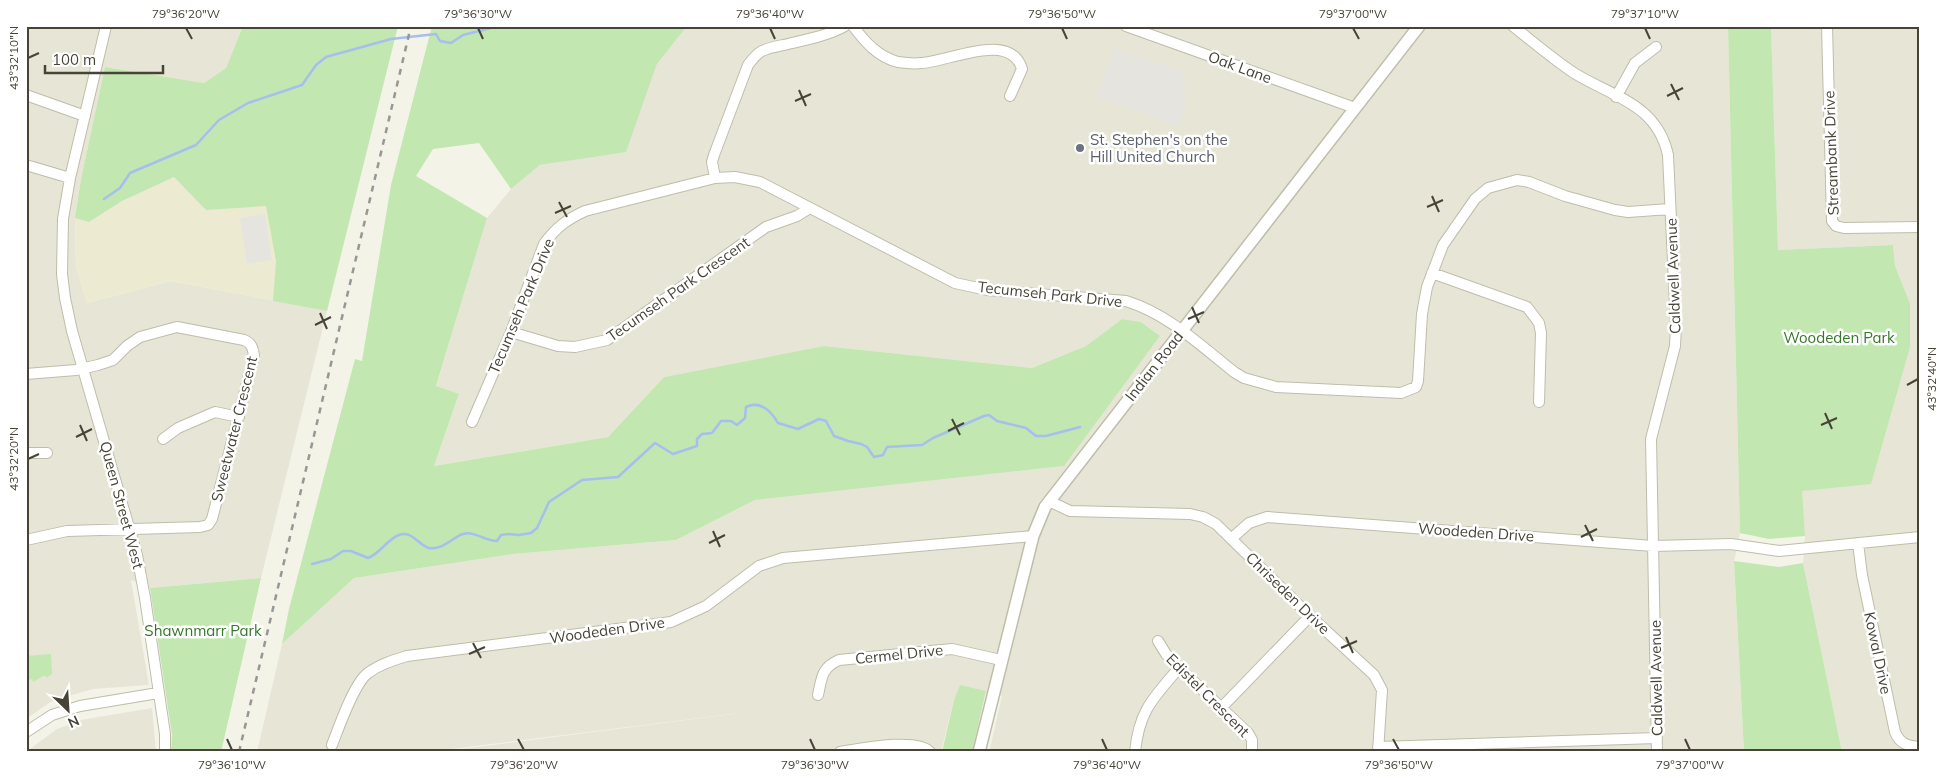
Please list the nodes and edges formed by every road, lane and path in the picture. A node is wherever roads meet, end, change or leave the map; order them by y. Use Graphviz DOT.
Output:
graph roads {
  1 [pos="106,26"];
  2 [pos="845,26"];
  3 [pos="853,26"];
  4 [pos="1126,26"];
  5 [pos="1419,26"];
  6 [pos="1513,26"];
  7 [pos="1826,26"];
  8 [pos="1656,47"];
  9 [pos="26,94"];
  10 [pos="1010,96"];
  11 [pos="1616,97"];
  12 [pos="1355,108"];
  13 [pos="85,116"];
  14 [pos="26,165"];
  15 [pos="70,178"];
  16 [pos="715,178"];
  17 [pos="810,208"];
  18 [pos="1670,209"];
  19 [pos="1920,227"];
  20 [pos="1432,273"];
  21 [pos="1182,331"];
  22 [pos="511,332"];
  23 [pos="83,368"];
  24 [pos="26,374"];
  25 [pos="1539,402"];
  26 [pos="239,417"];
  27 [pos="472,422"];
  28 [pos="163,439"];
  29 [pos="26,453"];
  30 [pos="47,453"];
  31 [pos="1049,500"];
  32 [pos="130,528"];
  33 [pos="1034,536"];
  34 [pos="1920,537"];
  35 [pos="1232,538"];
  36 [pos="26,540"];
  37 [pos="1858,543"];
  38 [pos="1653,546"];
  39 [pos="1310,616"];
  40 [pos="1158,641"];
  41 [pos="1001,660"];
  42 [pos="1179,668"];
  43 [pos="158,693"];
  44 [pos="818,695"];
  45 [pos="1222,707"];
  46 [pos="26,732"];
  47 [pos="1657,738"];
  48 [pos="332,745"];
  49 [pos="1920,748"];
  50 [pos="1378,749"];
  51 [pos="165,752"];
  52 [pos="840,752"];
  53 [pos="930,752"];
  54 [pos="979,752"];
  55 [pos="1134,752"];
  56 [pos="1252,752"];
  57 [pos="1657,752"];
  1 -- 13 [label="street, Queen Street West"];
  2 -- 16 [label="street"];
  3 -- 10 [label="street"];
  4 -- 12 [label="street, Oak Lane"];
  5 -- 12 [label="street, Indian Road"];
  6 -- 11 [label="street, Caldwell Avenue"];
  7 -- 19 [label="street, Streambank Drive"];
  8 -- 11 [label="street"];
  9 -- 13 [label="street"];
  11 -- 18 [label="street, Caldwell Avenue"];
  12 -- 21 [label="street, Indian Road"];
  13 -- 15 [label="street, Queen Street West"];
  14 -- 15 [label="street"];
  15 -- 23 [label="street, Queen Street West"];
  16 -- 17 [label="street, Tecumseh Park Drive"];
  16 -- 22 [label="street, Tecumseh Park Drive"];
  17 -- 21 [label="street, Tecumseh Park Drive"];
  17 -- 22 [label="street, Tecumseh Park Crescent"];
  18 -- 20 [label="street, Tecumseh Park Drive"];
  18 -- 38 [label="street, Caldwell Avenue"];
  20 -- 21 [label="street, Tecumseh Park Drive"];
  20 -- 25 [label="street"];
  21 -- 31 [label="street, Indian Road"];
  22 -- 27 [label="street, Tecumseh Park Drive"];
  23 -- 24 [label="street, Sweetwater Crescent"];
  23 -- 26 [label="street, Sweetwater Crescent"];
  23 -- 32 [label="street, Queen Street West"];
  26 -- 28 [label="street"];
  26 -- 32 [label="street, Sweetwater Crescent"];
  29 -- 30 [label="street"];
  31 -- 33 [label="street, Indian Road"];
  31 -- 35 [label="street"];
  32 -- 36 [label="street"];
  32 -- 43 [label="street, Queen Street West"];
  33 -- 41 [label="street, Indian Road"];
  33 -- 48 [label="street, Woodeden Drive"];
  34 -- 37 [label="street, Woodeden Drive"];
  35 -- 38 [label="street, Woodeden Drive"];
  35 -- 39 [label="street, Chriseden Drive"];
  37 -- 38 [label="street, Woodeden Drive"];
  37 -- 49 [label="street, Kowal Drive"];
  38 -- 47 [label="street, Caldwell Avenue"];
  39 -- 45 [label="street"];
  39 -- 50 [label="street, Chriseden Drive"];
  40 -- 42 [label="street, Edistel Crescent"];
  41 -- 44 [label="street, Cermel Drive"];
  41 -- 54 [label="street, Indian Road"];
  42 -- 45 [label="street, Edistel Crescent"];
  42 -- 55 [label="street"];
  43 -- 46 [label="street"];
  43 -- 51 [label="street, Queen Street West"];
  45 -- 56 [label="street, Edistel Crescent"];
  47 -- 50 [label="street"];
  47 -- 57 [label="street, Caldwell Avenue"];
  52 -- 53 [label="street"];
}
